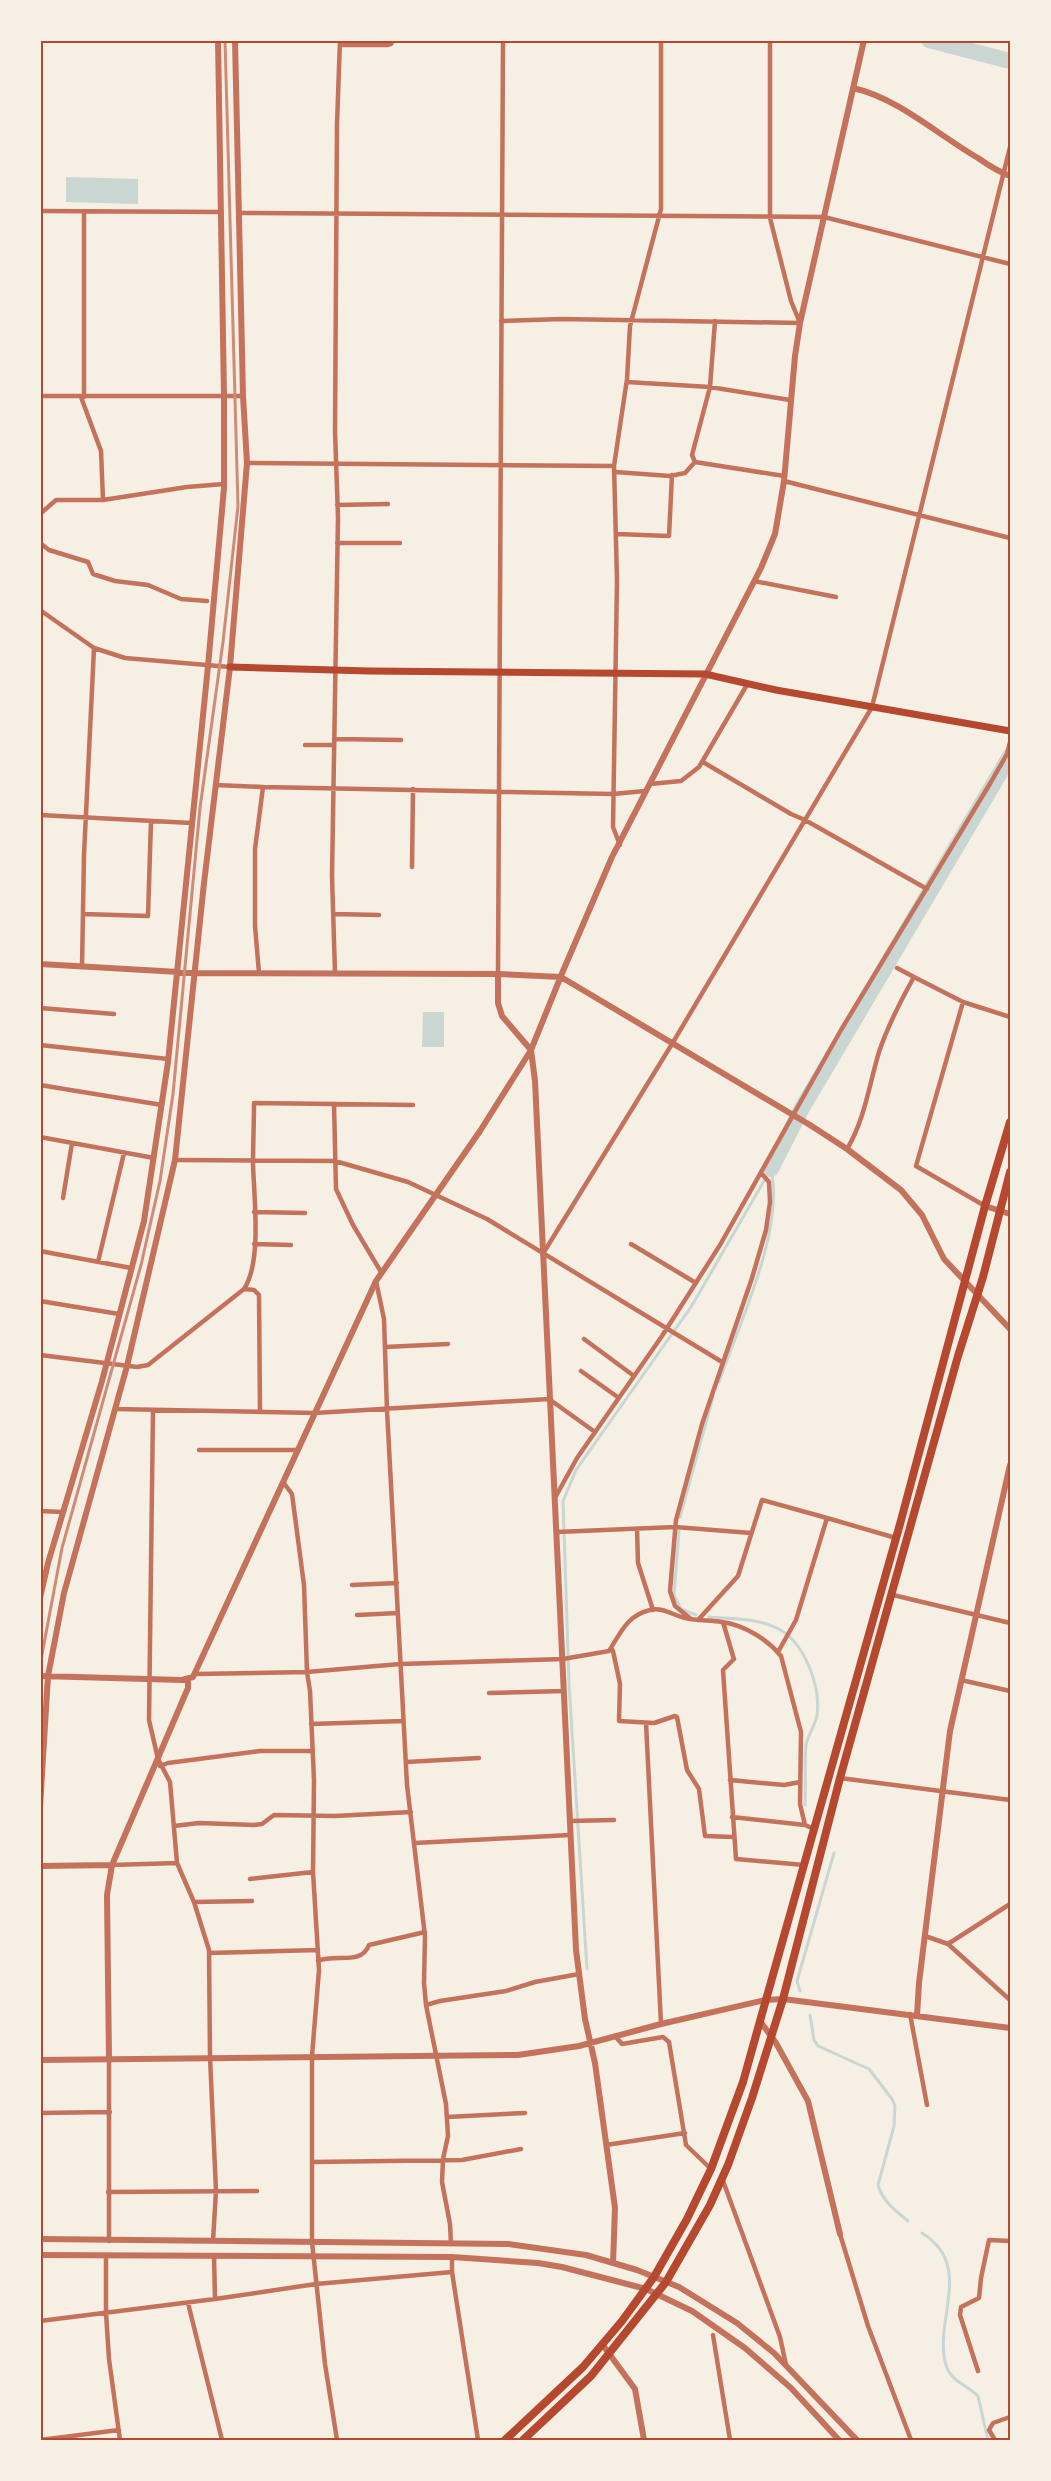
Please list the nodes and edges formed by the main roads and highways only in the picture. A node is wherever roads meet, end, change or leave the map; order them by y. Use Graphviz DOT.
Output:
graph roads {
  1 [pos="230,667"];
  2 [pos="1011,731"];
  3 [pos="1011,1122"];
  4 [pos="1011,1172"];
  5 [pos="505,2440"];
  6 [pos="523,2440"];
  1 -- 2 [label="main road"];
  3 -- 5 [label="highway"];
  4 -- 6 [label="highway"];
}
